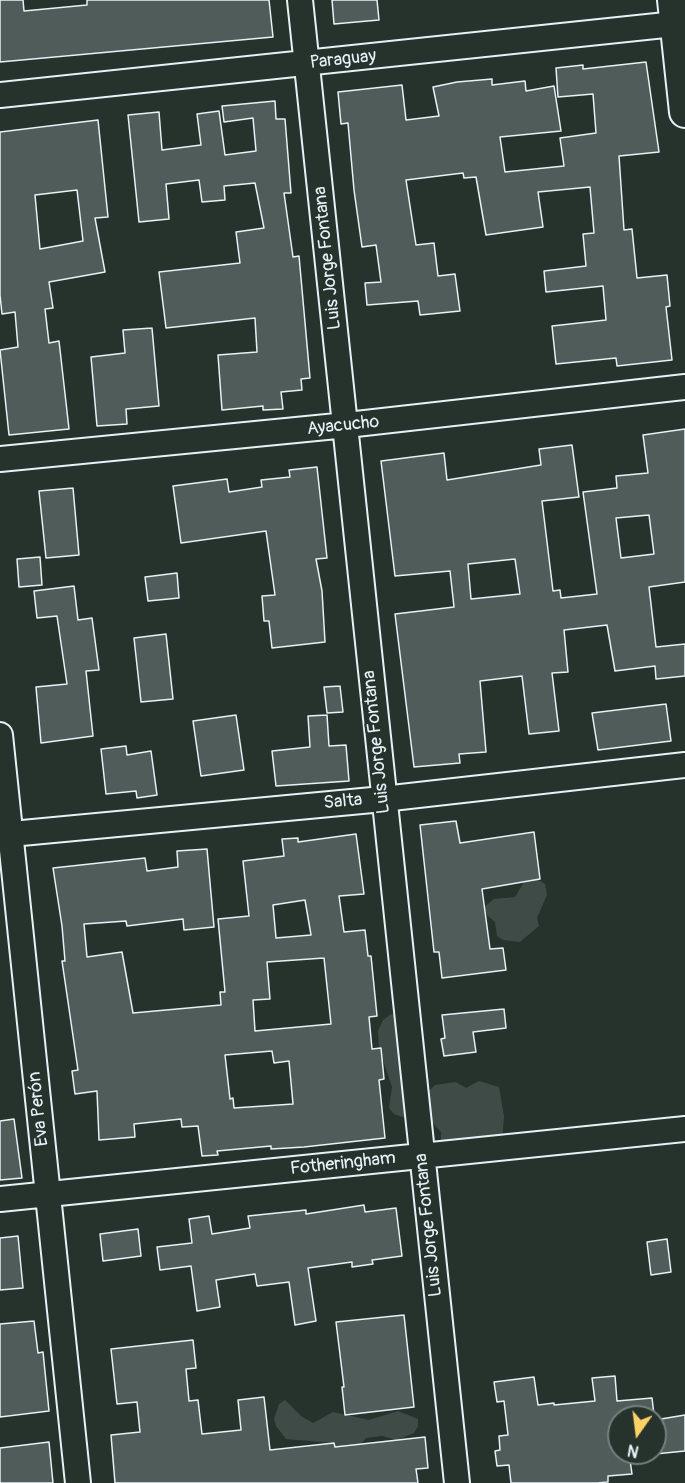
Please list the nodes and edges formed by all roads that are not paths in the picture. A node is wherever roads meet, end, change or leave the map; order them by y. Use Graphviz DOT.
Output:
graph roads {
  1 [pos="300,0"];
  2 [pos="678,16"];
  3 [pos="306,63"];
  4 [pos="0,95"];
  5 [pos="685,112"];
  6 [pos="685,387"];
  7 [pos="347,425"];
  8 [pos="0,459"];
  9 [pos="0,735"];
  10 [pos="685,765"];
  11 [pos="383,799"];
  12 [pos="5,834"];
  13 [pos="685,1129"];
  14 [pos="422,1156"];
  15 [pos="48,1194"];
  16 [pos="0,1199"];
  17 [pos="78,1483"];
  18 [pos="457,1483"];
  1 -- 3 [label="street, Luis Jorge Fontana"];
  2 -- 3 [label="street, Paraguay"];
  2 -- 5 [label="main road"];
  3 -- 4 [label="street, Paraguay"];
  3 -- 7 [label="street, Luis Jorge Fontana"];
  6 -- 7 [label="street, Ayacucho"];
  7 -- 8 [label="street, Ayacucho"];
  7 -- 11 [label="street, Luis Jorge Fontana"];
  9 -- 12 [label="street, Eva Perón"];
  10 -- 11 [label="street, Salta"];
  11 -- 12 [label="street, Salta"];
  11 -- 14 [label="street, Luis Jorge Fontana"];
  12 -- 15 [label="street, Eva Perón"];
  13 -- 14 [label="street, Fotheringham"];
  14 -- 15 [label="street, Fotheringham"];
  14 -- 18 [label="street, Luis Jorge Fontana"];
  15 -- 16 [label="street, Fotheringham"];
  15 -- 17 [label="street, Eva Perón"];
}
